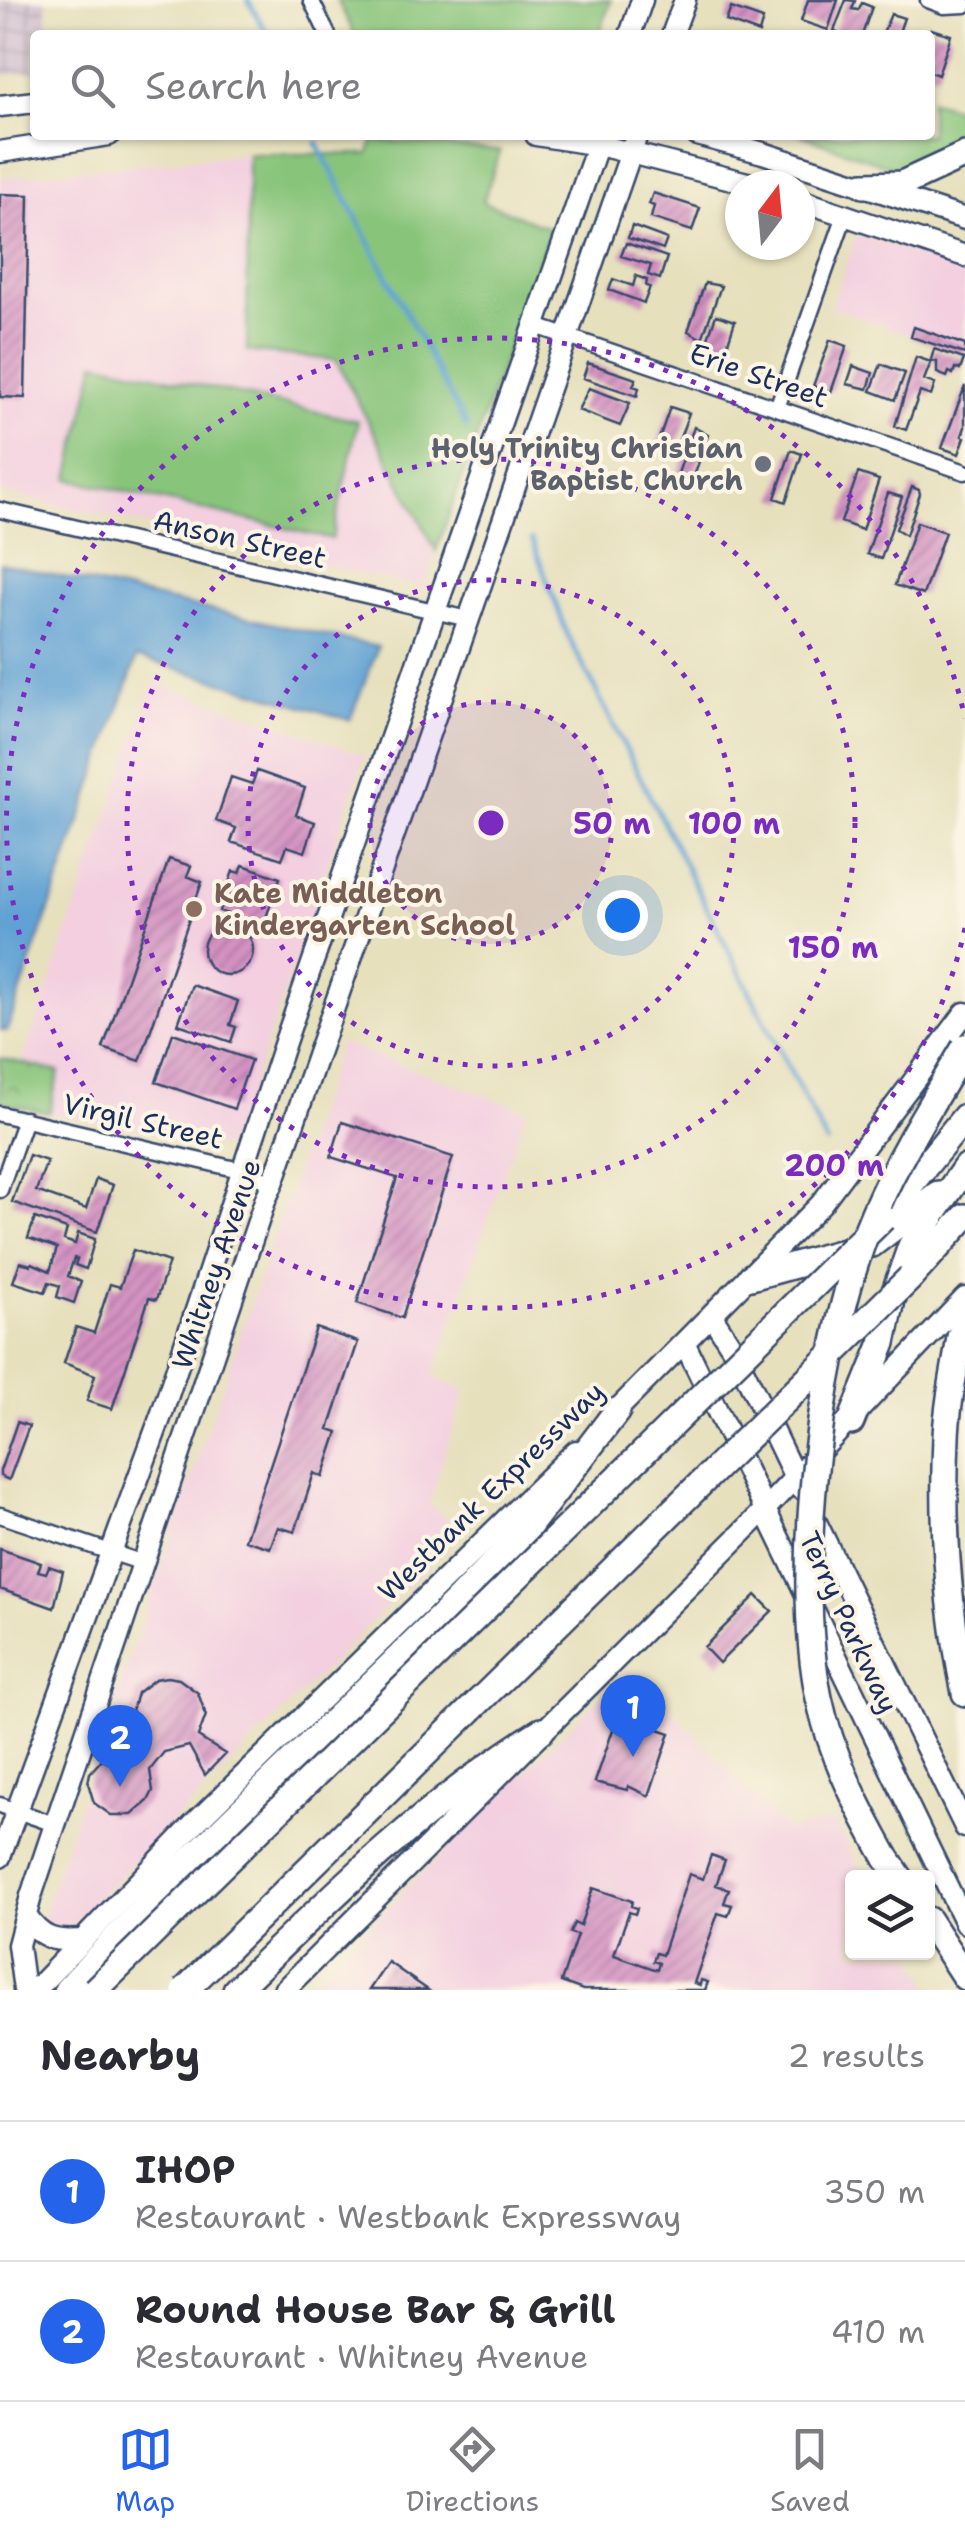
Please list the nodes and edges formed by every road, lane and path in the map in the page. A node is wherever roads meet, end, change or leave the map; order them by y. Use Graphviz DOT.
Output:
graph roads {
  1 [pos="311,0"];
  2 [pos="642,0"];
  3 [pos="684,0"];
  4 [pos="930,0"];
  5 [pos="965,5"];
  6 [pos="326,30"];
  7 [pos="632,30"];
  8 [pos="674,30"];
  9 [pos="30,103"];
  10 [pos="0,106"];
  11 [pos="78,140"];
  12 [pos="600,140"];
  13 [pos="715,140"];
  14 [pos="634,144"];
  15 [pos="0,152"];
  16 [pos="965,155"];
  17 [pos="725,175"];
  18 [pos="864,185"];
  19 [pos="815,205"];
  20 [pos="846,215"];
  21 [pos="965,220"];
  22 [pos="965,256"];
  23 [pos="536,326"];
  24 [pos="568,335"];
  25 [pos="778,408"];
  26 [pos="965,472"];
  27 [pos="0,510"];
  28 [pos="436,610"];
  29 [pos="468,619"];
  30 [pos="965,1014"];
  31 [pos="965,1047"];
  32 [pos="0,1114"];
  33 [pos="965,1117"];
  34 [pos="24,1119"];
  35 [pos="244,1170"];
  36 [pos="959,1175"];
  37 [pos="274,1183"];
  38 [pos="0,1190"];
  39 [pos="965,1217"];
  40 [pos="751,1276"];
  41 [pos="965,1298"];
  42 [pos="712,1316"];
  43 [pos="965,1324"];
  44 [pos="685,1344"];
  45 [pos="617,1410"];
  46 [pos="851,1422"];
  47 [pos="794,1478"];
  48 [pos="767,1508"];
  49 [pos="0,1515"];
  50 [pos="111,1552"];
  51 [pos="143,1562"];
  52 [pos="965,1693"];
  53 [pos="541,1731"];
  54 [pos="8,1808"];
  55 [pos="54,1824"];
  56 [pos="965,1827"];
  57 [pos="0,1857"];
  58 [pos="893,1868"];
  59 [pos="26,1916"];
  60 [pos="965,1923"];
  61 [pos="935,1931"];
  62 [pos="82,1940"];
  63 [pos="965,1977"];
  64 [pos="24,1990"];
  65 [pos="34,1990"];
  66 [pos="67,1990"];
  67 [pos="94,1990"];
  68 [pos="185,1990"];
  69 [pos="236,1990"];
  70 [pos="284,1990"];
  1 -- 6 [label="street"];
  2 -- 7 [label="street"];
  3 -- 8 [label="street"];
  4 -- 5 [label="street"];
  9 -- 10 [label="street"];
  11 -- 15 [label="street"];
  12 -- 14 [label="street"];
  12 -- 23 [label="street, Whitney Avenue"];
  13 -- 18 [label="street"];
  14 -- 17 [label="street"];
  14 -- 24 [label="street, Whitney Avenue"];
  16 -- 18 [label="highway"];
  18 -- 21 [label="street"];
  19 -- 20 [label="street"];
  20 -- 22 [label="street"];
  20 -- 25 [label="street"];
  23 -- 24 [label="street, Erie Street"];
  23 -- 28 [label="street, Whitney Avenue"];
  24 -- 25 [label="street, Erie Street"];
  24 -- 29 [label="street, Whitney Avenue"];
  25 -- 26 [label="street, Erie Street"];
  27 -- 28 [label="street, Anson Street"];
  28 -- 29 [label="street, Anson Street"];
  28 -- 35 [label="street, Whitney Avenue"];
  29 -- 37 [label="street, Whitney Avenue"];
  30 -- 40 [label="street, Westbank Expressway"];
  31 -- 58 [label="highway, bridge"];
  32 -- 34 [label="street, Virgil Street"];
  33 -- 67 [label="highway, bridge"];
  34 -- 35 [label="street, Virgil Street"];
  34 -- 38 [label="street"];
  35 -- 37 [label="street, Virgil Street"];
  35 -- 50 [label="street, Whitney Avenue"];
  36 -- 40 [label="highway"];
  36 -- 46 [label="highway"];
  37 -- 51 [label="street, Whitney Avenue"];
  39 -- 68 [label="highway, bridge"];
  40 -- 42 [label="street, Westbank Expressway"];
  41 -- 46 [label="street"];
  42 -- 44 [label="street, Westbank Expressway"];
  42 -- 47 [label="street, Terry Parkway"];
  43 -- 52 [label="highway"];
  44 -- 45 [label="street, Westbank Expressway"];
  44 -- 48 [label="street, Terry Parkway"];
  45 -- 62 [label="street, Westbank Expressway"];
  45 -- 66 [label="highway"];
  46 -- 47 [label="street"];
  47 -- 48 [label="street"];
  47 -- 56 [label="street, Terry Parkway"];
  48 -- 53 [label="street"];
  48 -- 60 [label="street, Terry Parkway"];
  49 -- 50 [label="street"];
  50 -- 51 [label="street"];
  50 -- 54 [label="street, Whitney Avenue"];
  51 -- 55 [label="street, Whitney Avenue"];
  53 -- 69 [label="highway"];
  53 -- 70 [label="street"];
  54 -- 55 [label="street"];
  54 -- 57 [label="street, Whitney Avenue"];
  55 -- 59 [label="street, Whitney Avenue"];
  59 -- 62 [label="street"];
  59 -- 64 [label="street, Whitney Avenue"];
  61 -- 63 [label="highway"];
  62 -- 65 [label="street, Westbank Expressway"];
}
